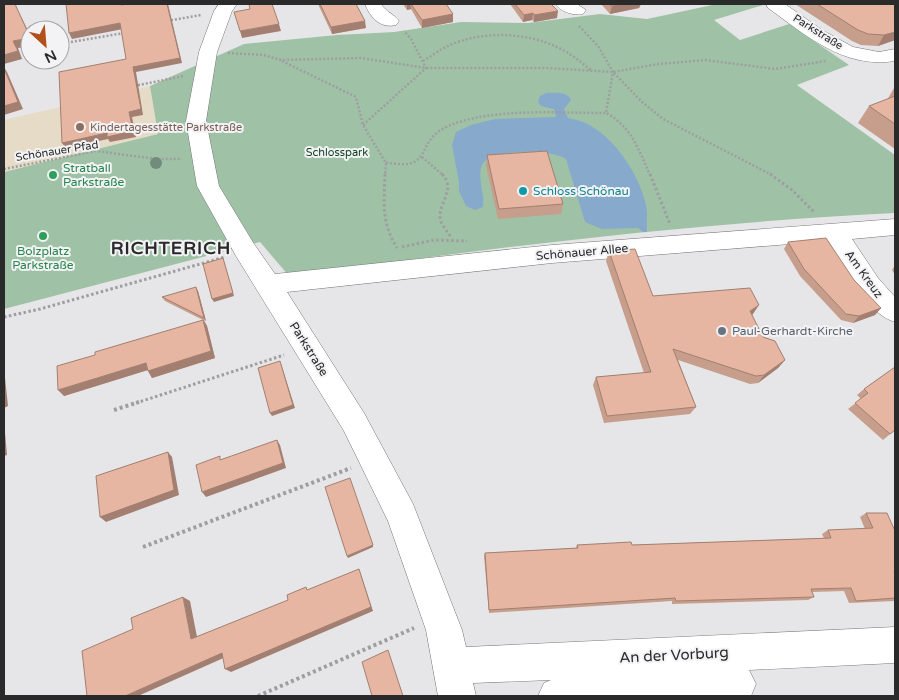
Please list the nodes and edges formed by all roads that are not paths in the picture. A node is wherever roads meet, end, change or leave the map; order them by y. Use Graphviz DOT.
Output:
graph roads {
  1 [pos="373,4"];
  2 [pos="774,4"];
  3 [pos="226,7"];
  4 [pos="390,21"];
  5 [pos="895,55"];
  6 [pos="895,227"];
  7 [pos="835,232"];
  8 [pos="268,284"];
  9 [pos="895,312"];
  10 [pos="895,645"];
  11 [pos="454,681"];
  12 [pos="737,684"];
  13 [pos="557,696"];
  1 -- 4 [label="street"];
  2 -- 5 [label="street, Parkstraße"];
  3 -- 8 [label="street, Parkstraße"];
  6 -- 7 [label="street, Schönauer Allee"];
  7 -- 8 [label="street, Schönauer Allee"];
  7 -- 9 [label="street, Am Kreuz"];
  8 -- 11 [label="street, Parkstraße"];
  10 -- 11 [label="street, An der Vorburg"];
  12 -- 13 [label="street"];
}
